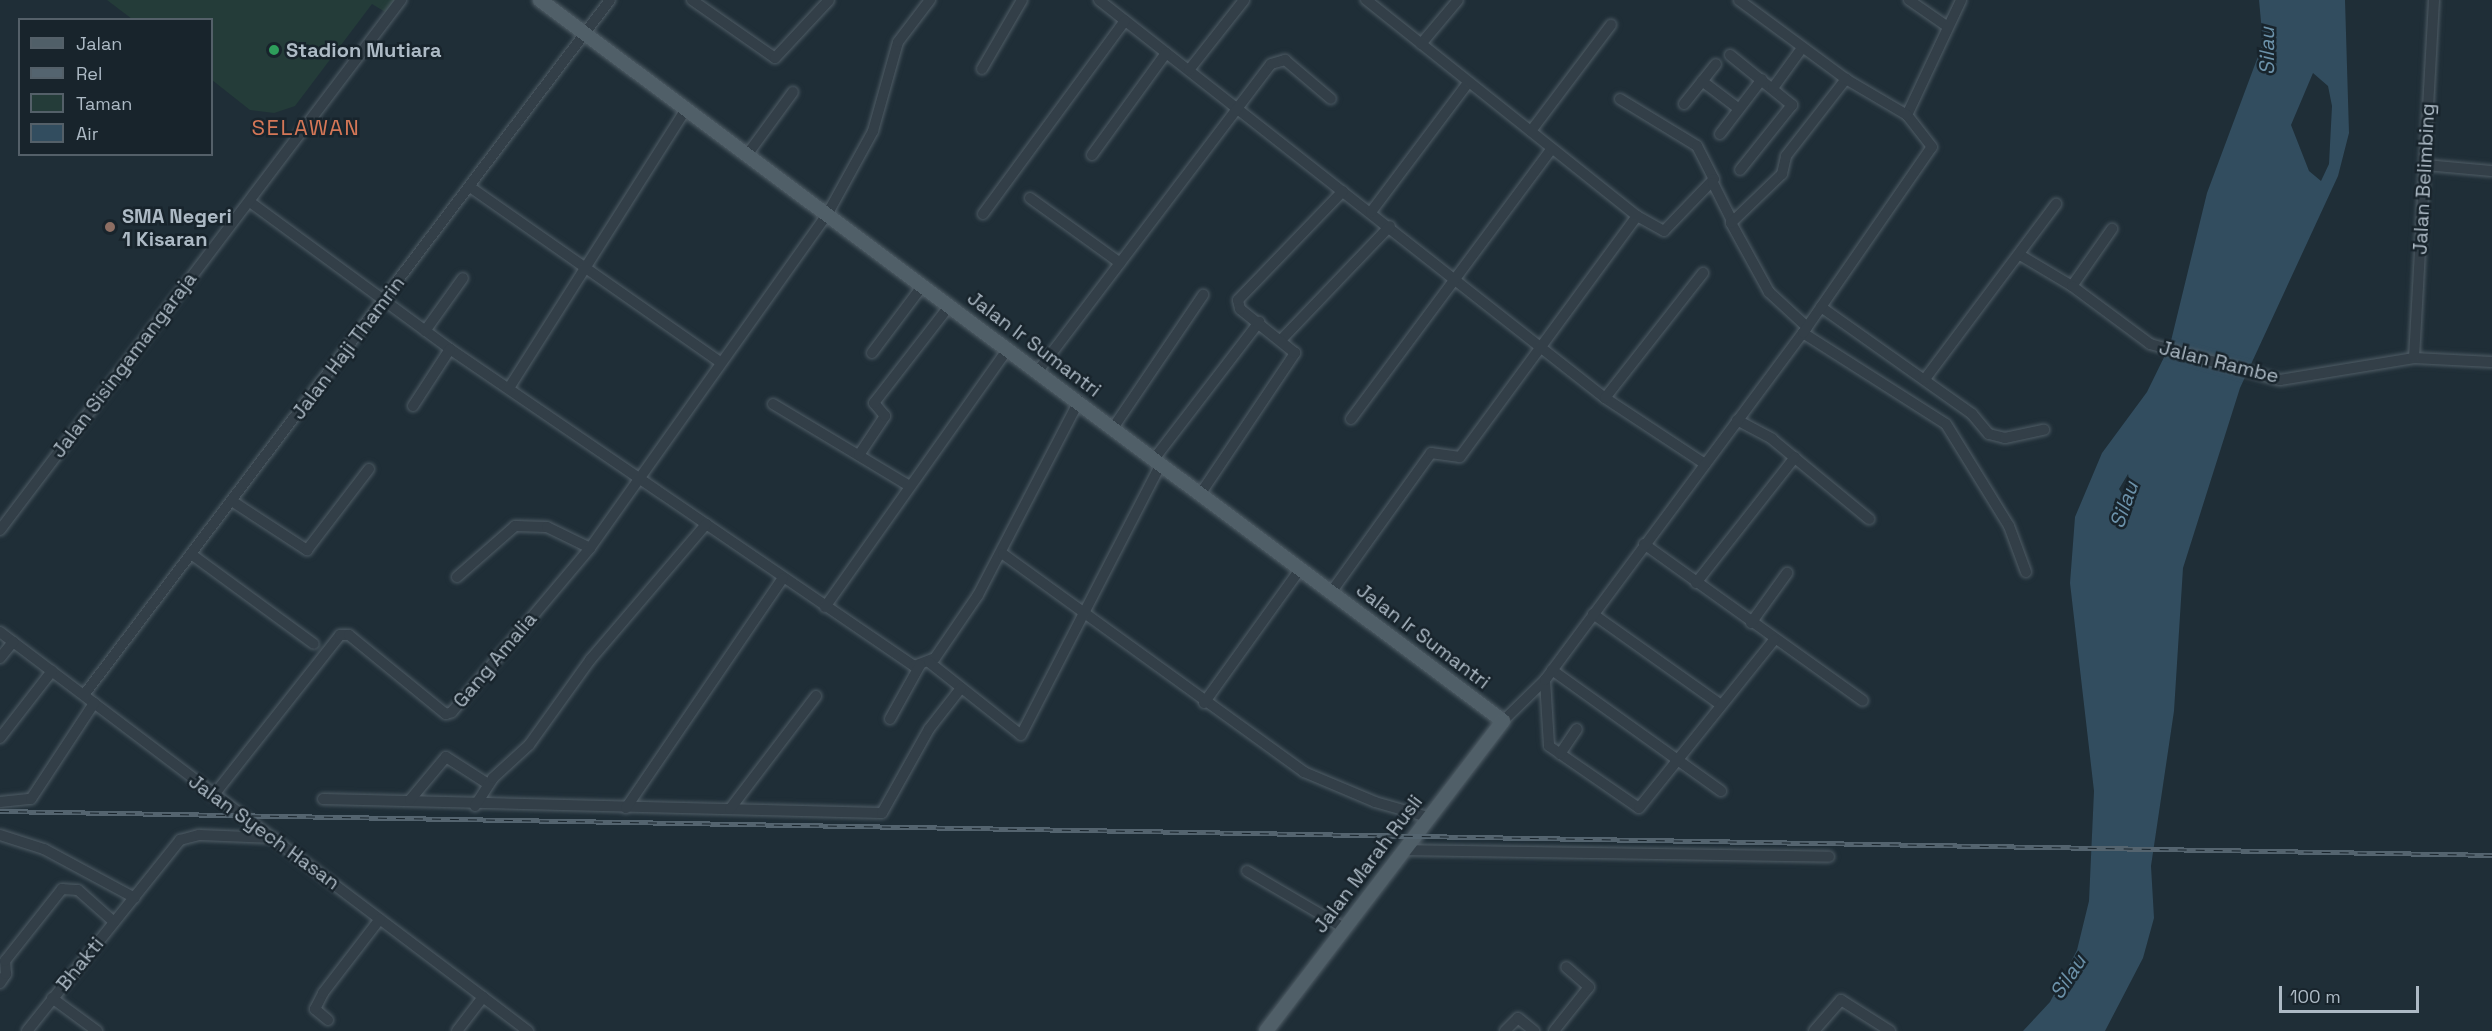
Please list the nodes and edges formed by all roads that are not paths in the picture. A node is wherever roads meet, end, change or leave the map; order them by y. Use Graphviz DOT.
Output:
graph roads {
  1 [pos="401,0"];
  2 [pos="540,0"];
  3 [pos="610,0"];
  4 [pos="692,0"];
  5 [pos="829,0"];
  6 [pos="930,0"];
  7 [pos="1022,0"];
  8 [pos="1099,0"];
  9 [pos="1244,0"];
  10 [pos="1366,0"];
  11 [pos="1458,0"];
  12 [pos="1739,0"];
  13 [pos="1909,0"];
  14 [pos="1961,0"];
  15 [pos="2434,0"];
  16 [pos="1125,21"];
  17 [pos="1611,25"];
  18 [pos="1948,27"];
  19 [pos="585,34"];
  20 [pos="1421,44"];
  21 [pos="1802,48"];
  22 [pos="1166,52"];
  23 [pos="1731,55"];
  24 [pos="1716,64"];
  25 [pos="982,69"];
  26 [pos="1188,70"];
  27 [pos="1762,79"];
  28 [pos="1846,79"];
  29 [pos="1702,81"];
  30 [pos="1468,83"];
  31 [pos="1773,88"];
  32 [pos="793,92"];
  33 [pos="1331,99"];
  34 [pos="1620,99"];
  35 [pos="1684,104"];
  36 [pos="1235,107"];
  37 [pos="686,109"];
  38 [pos="1739,110"];
  39 [pos="1907,116"];
  40 [pos="1532,131"];
  41 [pos="1720,134"];
  42 [pos="1551,150"];
  43 [pos="747,155"];
  44 [pos="1092,155"];
  45 [pos="2425,165"];
  46 [pos="1740,170"];
  47 [pos="2492,171"];
  48 [pos="1713,183"];
  49 [pos="470,187"];
  50 [pos="1343,191"];
  51 [pos="1030,198"];
  52 [pos="250,202"];
  53 [pos="2056,204"];
  54 [pos="1371,212"];
  55 [pos="828,213"];
  56 [pos="983,214"];
  57 [pos="1637,216"];
  58 [pos="1732,221"];
  59 [pos="1390,226"];
  60 [pos="2112,229"];
  61 [pos="2020,255"];
  62 [pos="1119,263"];
  63 [pos="585,270"];
  64 [pos="1703,273"];
  65 [pos="1457,277"];
  66 [pos="464,278"];
  67 [pos="923,285"];
  68 [pos="2072,286"];
  69 [pos="1203,296"];
  70 [pos="384,302"];
  71 [pos="950,305"];
  72 [pos="1821,307"];
  73 [pos="1259,322"];
  74 [pos="1805,330"];
  75 [pos="425,331"];
  76 [pos="1282,339"];
  77 [pos="1539,345"];
  78 [pos="1008,348"];
  79 [pos="450,349"];
  80 [pos="872,353"];
  81 [pos="2414,358"];
  82 [pos="720,362"];
  83 [pos="2492,362"];
  84 [pos="1038,371"];
  85 [pos="1925,379"];
  86 [pos="509,388"];
  87 [pos="1605,398"];
  88 [pos="1079,400"];
  89 [pos="773,404"];
  90 [pos="413,406"];
  91 [pos="1351,418"];
  92 [pos="1737,420"];
  93 [pos="1113,428"];
  94 [pos="2044,430"];
  95 [pos="859,455"];
  96 [pos="1795,457"];
  97 [pos="1158,461"];
  98 [pos="1705,464"];
  99 [pos="369,469"];
  100 [pos="641,479"];
  101 [pos="908,485"];
  102 [pos="1201,493"];
  103 [pos="232,501"];
  104 [pos="1869,519"];
  105 [pos="2,523"];
  106 [pos="706,524"];
  107 [pos="1644,544"];
  108 [pos="590,548"];
  109 [pos="191,554"];
  110 [pos="1003,554"];
  111 [pos="1301,568"];
  112 [pos="2026,572"];
  113 [pos="1787,573"];
  114 [pos="458,577"];
  115 [pos="783,578"];
  116 [pos="1696,583"];
  117 [pos="1332,591"];
  118 [pos="825,607"];
  119 [pos="1081,614"];
  120 [pos="1593,614"];
  121 [pos="1751,623"];
  122 [pos="0,632"];
  123 [pos="1774,640"];
  124 [pos="13,642"];
  125 [pos="314,644"];
  126 [pos="0,658"];
  127 [pos="924,664"];
  128 [pos="1552,670"];
  129 [pos="52,671"];
  130 [pos="1545,680"];
  131 [pos="961,688"];
  132 [pos="84,695"];
  133 [pos="816,696"];
  134 [pos="1863,701"];
  135 [pos="94,703"];
  136 [pos="1204,703"];
  137 [pos="1720,705"];
  138 [pos="890,719"];
  139 [pos="1503,722"];
  140 [pos="1577,729"];
  141 [pos="0,738"];
  142 [pos="1560,754"];
  143 [pos="1678,762"];
  144 [pos="488,784"];
  145 [pos="1721,791"];
  146 [pos="213,796"];
  147 [pos="323,799"];
  148 [pos="410,801"];
  149 [pos="0,802"];
  150 [pos="476,806"];
  151 [pos="626,808"];
  152 [pos="730,809"];
  153 [pos="1428,817"];
  154 [pos="1,838"];
  155 [pos="274,838"];
  156 [pos="1403,849"];
  157 [pos="1829,857"];
  158 [pos="1247,871"];
  159 [pos="135,898"];
  160 [pos="380,919"];
  161 [pos="114,922"];
  162 [pos="1344,928"];
  163 [pos="1566,967"];
  164 [pos="0,983"];
  165 [pos="483,997"];
  166 [pos="52,998"];
  167 [pos="328,1020"];
  168 [pos="27,1031"];
  169 [pos="97,1031"];
  170 [pos="457,1031"];
  171 [pos="528,1031"];
  172 [pos="1266,1031"];
  173 [pos="1505,1031"];
  174 [pos="1534,1031"];
  175 [pos="1554,1031"];
  176 [pos="1814,1031"];
  177 [pos="1890,1031"];
  1 -- 52 [label="street, Jalan Sisingamangaraja"];
  2 -- 19 [label="main road, Jalan Ir Sumantri"];
  3 -- 19 [label="street, Jalan Haji Thamrin"];
  4 -- 5 [label="street"];
  6 -- 55 [label="street, Gang Amalia"];
  7 -- 25 [label="street"];
  8 -- 16 [label="street"];
  9 -- 26 [label="street"];
  10 -- 20 [label="street"];
  11 -- 20 [label="street"];
  12 -- 21 [label="street"];
  13 -- 18 [label="street"];
  14 -- 18 [label="street"];
  15 -- 45 [label="street, Jalan Belimbing"];
  16 -- 22 [label="street"];
  16 -- 56 [label="street"];
  17 -- 40 [label="street"];
  18 -- 39 [label="street"];
  19 -- 37 [label="main road, Jalan Ir Sumantri"];
  19 -- 49 [label="street, Jalan Haji Thamrin"];
  20 -- 30 [label="street"];
  21 -- 28 [label="street"];
  21 -- 31 [label="street"];
  22 -- 26 [label="street"];
  22 -- 44 [label="street"];
  23 -- 27 [label="street"];
  24 -- 29 [label="street"];
  26 -- 36 [label="street"];
  27 -- 31 [label="street"];
  27 -- 38 [label="street"];
  28 -- 39 [label="street"];
  28 -- 58 [label="street"];
  29 -- 35 [label="street"];
  29 -- 38 [label="street"];
  30 -- 40 [label="street"];
  30 -- 54 [label="street"];
  31 -- 46 [label="street"];
  32 -- 43 [label="street"];
  33 -- 36 [label="street"];
  34 -- 48 [label="street"];
  36 -- 50 [label="street"];
  36 -- 62 [label="street"];
  37 -- 43 [label="main road, Jalan Ir Sumantri"];
  37 -- 63 [label="street"];
  38 -- 41 [label="street"];
  39 -- 72 [label="street"];
  40 -- 42 [label="street"];
  42 -- 57 [label="street"];
  42 -- 65 [label="street"];
  43 -- 55 [label="main road, Jalan Ir Sumantri"];
  45 -- 47 [label="street"];
  45 -- 81 [label="street, Jalan Belimbing"];
  48 -- 57 [label="street"];
  48 -- 58 [label="street"];
  49 -- 63 [label="street"];
  49 -- 70 [label="street, Jalan Haji Thamrin"];
  50 -- 54 [label="street"];
  50 -- 73 [label="street"];
  51 -- 62 [label="street"];
  52 -- 70 [label="street"];
  52 -- 105 [label="street, Jalan Sisingamangaraja"];
  53 -- 61 [label="street"];
  54 -- 59 [label="street"];
  55 -- 67 [label="main road, Jalan Ir Sumantri"];
  55 -- 82 [label="street, Gang Amalia"];
  57 -- 77 [label="street"];
  58 -- 74 [label="street"];
  59 -- 65 [label="street"];
  59 -- 76 [label="street"];
  60 -- 68 [label="street"];
  61 -- 68 [label="street, Jalan Rambe"];
  61 -- 85 [label="street"];
  62 -- 84 [label="street"];
  63 -- 82 [label="street"];
  63 -- 86 [label="street"];
  64 -- 87 [label="street"];
  65 -- 77 [label="street"];
  65 -- 91 [label="street"];
  66 -- 75 [label="street"];
  67 -- 71 [label="main road, Jalan Ir Sumantri"];
  67 -- 80 [label="street"];
  68 -- 81 [label="street, Jalan Rambe"];
  69 -- 93 [label="street"];
  70 -- 75 [label="street"];
  70 -- 103 [label="street, Jalan Haji Thamrin"];
  71 -- 78 [label="main road, Jalan Ir Sumantri"];
  71 -- 95 [label="street"];
  72 -- 74 [label="street"];
  72 -- 85 [label="street"];
  73 -- 76 [label="street"];
  73 -- 97 [label="street"];
  74 -- 92 [label="street"];
  74 -- 112 [label="street"];
  75 -- 79 [label="street"];
  76 -- 102 [label="street"];
  77 -- 87 [label="street"];
  77 -- 117 [label="street"];
  78 -- 84 [label="main road, Jalan Ir Sumantri"];
  78 -- 101 [label="street"];
  79 -- 86 [label="street"];
  79 -- 90 [label="street"];
  81 -- 83 [label="street, Jalan Rambe"];
  82 -- 100 [label="street, Gang Amalia"];
  84 -- 88 [label="main road, Jalan Ir Sumantri"];
  85 -- 94 [label="street"];
  86 -- 100 [label="street"];
  87 -- 98 [label="street"];
  88 -- 93 [label="main road, Jalan Ir Sumantri"];
  88 -- 110 [label="street"];
  89 -- 95 [label="street"];
  92 -- 96 [label="street"];
  92 -- 98 [label="street"];
  93 -- 97 [label="main road, Jalan Ir Sumantri"];
  95 -- 101 [label="street"];
  96 -- 104 [label="street"];
  96 -- 116 [label="street"];
  97 -- 102 [label="main road, Jalan Ir Sumantri"];
  97 -- 119 [label="street"];
  98 -- 107 [label="street"];
  99 -- 103 [label="street"];
  100 -- 106 [label="street"];
  100 -- 108 [label="street, Gang Amalia"];
  101 -- 118 [label="street"];
  102 -- 111 [label="main road, Jalan Ir Sumantri"];
  103 -- 109 [label="street, Jalan Haji Thamrin"];
  106 -- 115 [label="street"];
  106 -- 144 [label="street"];
  107 -- 116 [label="street"];
  107 -- 120 [label="street"];
  108 -- 114 [label="street"];
  108 -- 146 [label="street, Gang Amalia"];
  109 -- 125 [label="street"];
  109 -- 132 [label="street, Jalan Haji Thamrin"];
  110 -- 119 [label="street"];
  110 -- 127 [label="street"];
  111 -- 117 [label="main road, Jalan Ir Sumantri"];
  111 -- 136 [label="street"];
  113 -- 121 [label="street"];
  115 -- 118 [label="street"];
  115 -- 151 [label="street"];
  116 -- 121 [label="street"];
  117 -- 139 [label="main road, Jalan Ir Sumantri"];
  118 -- 127 [label="street"];
  119 -- 131 [label="street"];
  119 -- 136 [label="street"];
  120 -- 128 [label="street"];
  120 -- 137 [label="street"];
  121 -- 123 [label="street"];
  122 -- 124 [label="street, Jalan Syech Hasan"];
  123 -- 134 [label="street"];
  123 -- 137 [label="street"];
  124 -- 126 [label="street"];
  124 -- 129 [label="street, Jalan Syech Hasan"];
  127 -- 131 [label="street"];
  127 -- 138 [label="street"];
  128 -- 130 [label="street"];
  128 -- 143 [label="street"];
  129 -- 132 [label="street, Jalan Syech Hasan"];
  129 -- 141 [label="street"];
  130 -- 139 [label="street"];
  130 -- 142 [label="street"];
  131 -- 152 [label="street"];
  132 -- 135 [label="street, Jalan Syech Hasan"];
  133 -- 152 [label="street"];
  135 -- 146 [label="street, Jalan Syech Hasan"];
  135 -- 149 [label="street"];
  136 -- 153 [label="street"];
  137 -- 143 [label="street"];
  139 -- 153 [label="main road, Jalan Marah Rusli"];
  140 -- 142 [label="street"];
  142 -- 143 [label="street"];
  143 -- 145 [label="street"];
  144 -- 148 [label="street"];
  144 -- 150 [label="street"];
  146 -- 155 [label="street, Jalan Syech Hasan"];
  147 -- 148 [label="street"];
  148 -- 150 [label="street"];
  150 -- 151 [label="street"];
  151 -- 152 [label="street"];
  153 -- 156 [label="main road, Jalan Marah Rusli"];
  154 -- 159 [label="street"];
  155 -- 159 [label="street, Bhakti"];
  155 -- 160 [label="street, Jalan Syech Hasan"];
  156 -- 157 [label="street"];
  156 -- 162 [label="main road, Jalan Marah Rusli"];
  158 -- 162 [label="street"];
  159 -- 161 [label="street, Bhakti"];
  160 -- 165 [label="street, Jalan Syech Hasan"];
  160 -- 167 [label="street"];
  161 -- 164 [label="street"];
  161 -- 166 [label="street, Bhakti"];
  162 -- 172 [label="main road, Jalan Marah Rusli"];
  163 -- 175 [label="street"];
  165 -- 170 [label="street"];
  165 -- 171 [label="street, Jalan Syech Hasan"];
  166 -- 168 [label="street, Bhakti"];
  166 -- 169 [label="street"];
  173 -- 174 [label="street"];
  176 -- 177 [label="street"];
}
